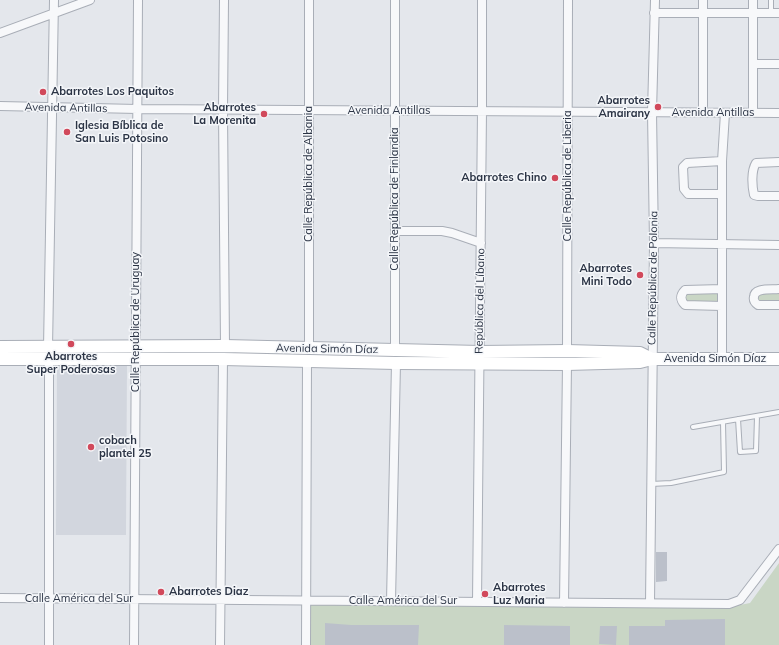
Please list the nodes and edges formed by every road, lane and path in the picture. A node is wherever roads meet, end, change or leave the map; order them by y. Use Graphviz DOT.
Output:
graph roads {
  1 [pos="54,0"];
  2 [pos="90,0"];
  3 [pos="138,0"];
  4 [pos="224,0"];
  5 [pos="309,0"];
  6 [pos="395,0"];
  7 [pos="482,0"];
  8 [pos="568,0"];
  9 [pos="655,0"];
  10 [pos="703,0"];
  11 [pos="753,0"];
  12 [pos="771,0"];
  13 [pos="54,13"];
  14 [pos="654,13"];
  15 [pos="703,13"];
  16 [pos="753,13"];
  17 [pos="775,13"];
  18 [pos="0,33"];
  19 [pos="753,64"];
  20 [pos="779,64"];
  21 [pos="0,106"];
  22 [pos="52,107"];
  23 [pos="138,109"];
  24 [pos="223,110"];
  25 [pos="309,110"];
  26 [pos="396,111"];
  27 [pos="482,111"];
  28 [pos="569,112"];
  29 [pos="652,112"];
  30 [pos="703,113"];
  31 [pos="725,113"];
  32 [pos="753,113"];
  33 [pos="779,113"];
  34 [pos="722,161"];
  35 [pos="779,162"];
  36 [pos="722,194"];
  37 [pos="779,196"];
  38 [pos="395,231"];
  39 [pos="481,243"];
  40 [pos="654,243"];
  41 [pos="722,245"];
  42 [pos="779,245"];
  43 [pos="722,289"];
  44 [pos="779,289"];
  45 [pos="779,305"];
  46 [pos="722,306"];
  47 [pos="135,346"];
  48 [pos="225,346"];
  49 [pos="0,347"];
  50 [pos="395,350"];
  51 [pos="48,354"];
  52 [pos="308,355"];
  53 [pos="480,357"];
  54 [pos="567,358"];
  55 [pos="0,359"];
  56 [pos="135,359"];
  57 [pos="223,359"];
  58 [pos="722,359"];
  59 [pos="779,359"];
  60 [pos="652,360"];
  61 [pos="396,363"];
  62 [pos="779,412"];
  63 [pos="757,416"];
  64 [pos="738,419"];
  65 [pos="723,422"];
  66 [pos="693,427"];
  67 [pos="651,484"];
  68 [pos="779,549"];
  69 [pos="0,598"];
  70 [pos="49,599"];
  71 [pos="134,599"];
  72 [pos="221,600"];
  73 [pos="306,601"];
  74 [pos="391,601"];
  75 [pos="477,602"];
  76 [pos="564,602"];
  77 [pos="650,603"];
  78 [pos="49,645"];
  79 [pos="134,645"];
  80 [pos="220,645"];
  81 [pos="306,645"];
  1 -- 13 [label="street"];
  2 -- 13 [label="street"];
  3 -- 23 [label="street, Calle República de Uruguay"];
  4 -- 24 [label="street"];
  5 -- 25 [label="street, Calle República de Albania"];
  6 -- 26 [label="street, Calle República de Finlandia"];
  7 -- 27 [label="street, República del Líbano"];
  8 -- 28 [label="street, Calle República de Liberia"];
  9 -- 14 [label="street, Calle República de Polonia"];
  10 -- 15 [label="street"];
  11 -- 16 [label="street"];
  12 -- 17 [label="lane"];
  13 -- 18 [label="street"];
  13 -- 22 [label="street"];
  14 -- 15 [label="street"];
  14 -- 29 [label="street, Calle República de Polonia"];
  15 -- 16 [label="street"];
  15 -- 30 [label="street"];
  16 -- 17 [label="street"];
  16 -- 19 [label="street"];
  19 -- 20 [label="street"];
  19 -- 32 [label="street"];
  21 -- 22 [label="street, Avenida Antillas"];
  22 -- 23 [label="street, Avenida Antillas"];
  22 -- 51 [label="street"];
  23 -- 24 [label="street, Avenida Antillas"];
  23 -- 47 [label="street, Calle República de Uruguay"];
  24 -- 25 [label="street, Avenida Antillas"];
  24 -- 48 [label="street"];
  25 -- 26 [label="street, Avenida Antillas"];
  25 -- 52 [label="street, Calle República de Albania"];
  26 -- 27 [label="street, Avenida Antillas"];
  26 -- 38 [label="street, Calle República de Finlandia"];
  27 -- 28 [label="street, Avenida Antillas"];
  27 -- 39 [label="street, República del Líbano"];
  28 -- 29 [label="street, Avenida Antillas"];
  28 -- 54 [label="street, Calle República de Liberia"];
  29 -- 30 [label="street, Avenida Antillas"];
  29 -- 40 [label="street, Calle República de Polonia"];
  30 -- 31 [label="street, Avenida Antillas"];
  31 -- 32 [label="street, Avenida Antillas"];
  31 -- 34 [label="street"];
  32 -- 33 [label="street, Avenida Antillas"];
  34 -- 36 [label="street"];
  34 -- 36 [label="street"];
  35 -- 37 [label="street"];
  36 -- 41 [label="street"];
  38 -- 39 [label="street"];
  38 -- 50 [label="street, Calle República de Finlandia"];
  39 -- 53 [label="street, República del Líbano"];
  40 -- 41 [label="street"];
  40 -- 60 [label="street, Calle República de Polonia"];
  41 -- 42 [label="street"];
  41 -- 43 [label="street"];
  43 -- 46 [label="street"];
  43 -- 46 [label="street"];
  44 -- 45 [label="street"];
  46 -- 58 [label="street"];
  47 -- 48 [label="main road, Avenida Simón Díaz"];
  47 -- 51 [label="main road, Avenida Simón Díaz"];
  47 -- 56 [label="street, Calle República de Uruguay"];
  48 -- 52 [label="main road, Avenida Simón Díaz"];
  49 -- 51 [label="main road, Avenida Simón Díaz"];
  50 -- 52 [label="main road, Avenida Simón Díaz"];
  50 -- 53 [label="main road, Avenida Simón Díaz"];
  51 -- 55 [label="main road, Avenida Simón Díaz"];
  51 -- 56 [label="main road, Avenida Simón Díaz"];
  51 -- 70 [label="street"];
  52 -- 57 [label="main road, Avenida Simón Díaz"];
  52 -- 61 [label="main road, Avenida Simón Díaz"];
  52 -- 73 [label="street, Calle República de Albania"];
  53 -- 54 [label="main road, Avenida Simón Díaz"];
  53 -- 61 [label="main road, Avenida Simón Díaz"];
  53 -- 75 [label="street, República del Líbano"];
  54 -- 60 [label="main road, Avenida Simón Díaz"];
  54 -- 76 [label="street, Calle República de Liberia"];
  56 -- 57 [label="main road, Avenida Simón Díaz"];
  56 -- 71 [label="street, Calle República de Uruguay"];
  57 -- 72 [label="street"];
  58 -- 59 [label="main road, Avenida Simón Díaz"];
  58 -- 60 [label="main road, Avenida Simón Díaz"];
  60 -- 67 [label="street, Calle República de Polonia"];
  61 -- 74 [label="street"];
  62 -- 63 [label="lane"];
  63 -- 64 [label="lane"];
  63 -- 64 [label="lane"];
  64 -- 65 [label="lane"];
  65 -- 66 [label="lane"];
  65 -- 67 [label="lane"];
  67 -- 77 [label="street, Calle República de Polonia"];
  68 -- 77 [label="street, Calle América del Sur"];
  69 -- 70 [label="street, Calle América del Sur"];
  70 -- 71 [label="street, Calle América del Sur"];
  70 -- 78 [label="street"];
  71 -- 72 [label="street, Calle América del Sur"];
  71 -- 79 [label="street, Calle República de Uruguay"];
  72 -- 73 [label="street, Calle América del Sur"];
  72 -- 80 [label="street"];
  73 -- 74 [label="street, Calle América del Sur"];
  73 -- 81 [label="street, Calle República de Albania"];
  74 -- 75 [label="street, Calle América del Sur"];
  75 -- 76 [label="street, Calle América del Sur"];
  76 -- 77 [label="street, Calle América del Sur"];
}
